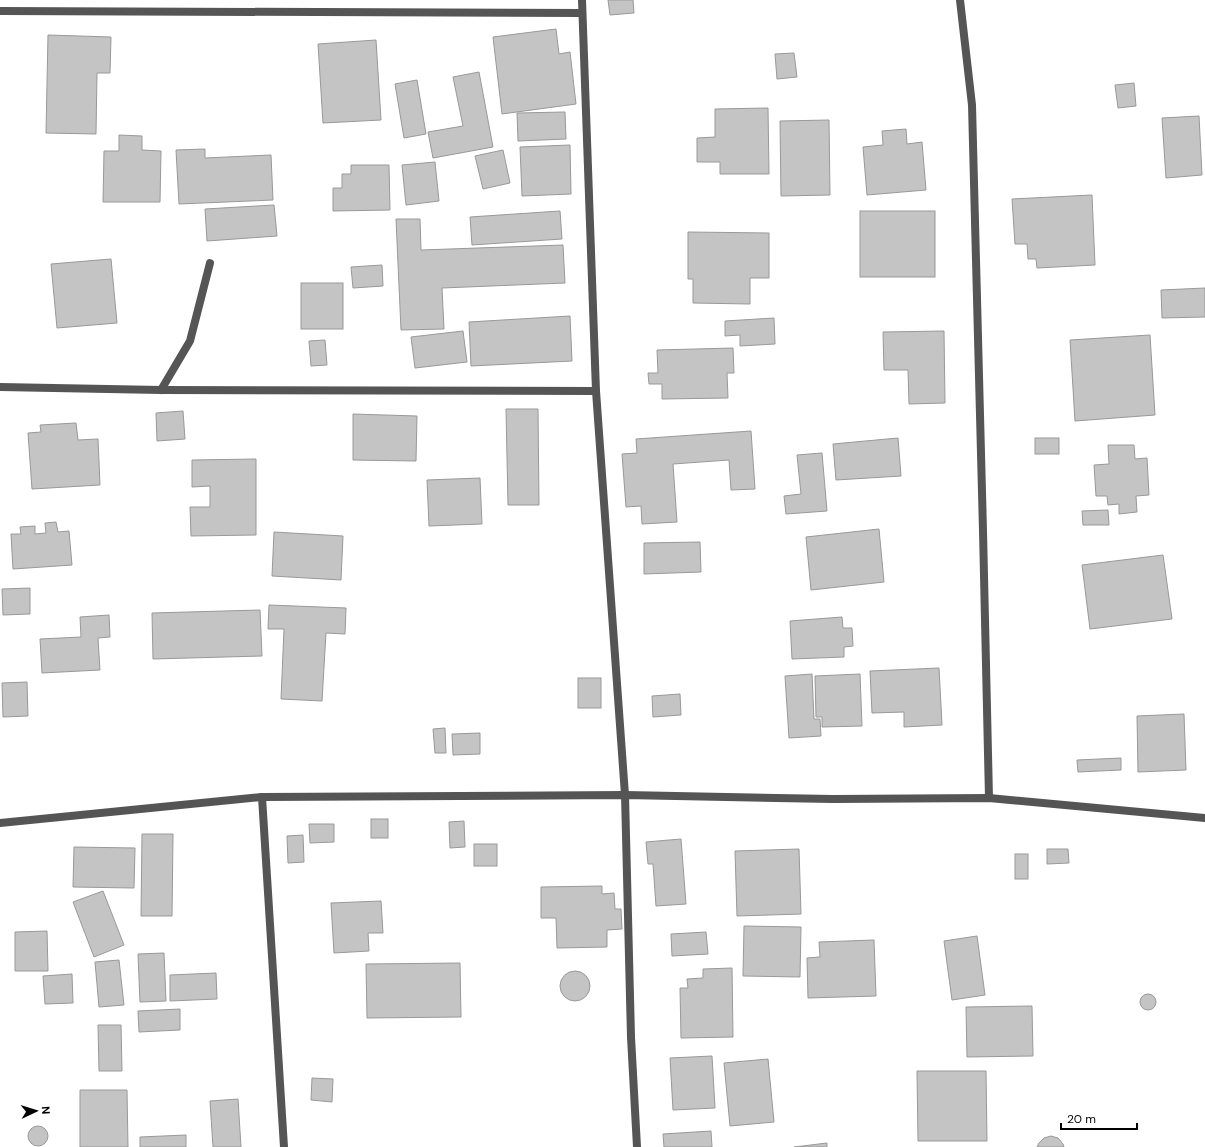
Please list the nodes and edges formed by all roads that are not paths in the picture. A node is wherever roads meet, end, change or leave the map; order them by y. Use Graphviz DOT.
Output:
graph roads {
  1 [pos="582,0"];
  2 [pos="960,0"];
  3 [pos="0,11"];
  4 [pos="582,13"];
  5 [pos="210,263"];
  6 [pos="0,387"];
  7 [pos="161,390"];
  8 [pos="596,391"];
  9 [pos="625,795"];
  10 [pos="262,797"];
  11 [pos="989,798"];
  12 [pos="1205,818"];
  13 [pos="0,823"];
  14 [pos="284,1147"];
  15 [pos="637,1147"];
  1 -- 4 [label="street"];
  2 -- 11 [label="street"];
  3 -- 4 [label="street"];
  4 -- 8 [label="street"];
  5 -- 7 [label="street"];
  6 -- 7 [label="street"];
  7 -- 8 [label="street"];
  8 -- 9 [label="street"];
  9 -- 10 [label="street"];
  9 -- 11 [label="street"];
  9 -- 15 [label="street"];
  10 -- 13 [label="street"];
  10 -- 14 [label="street"];
  11 -- 12 [label="street"];
}
